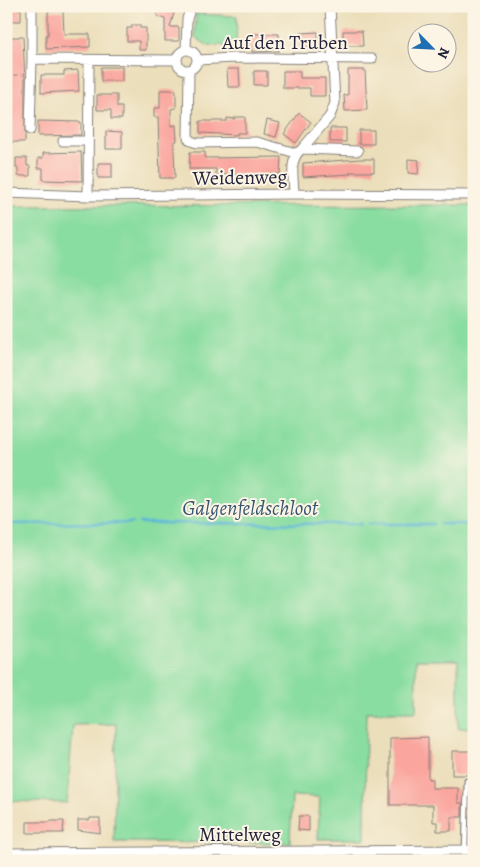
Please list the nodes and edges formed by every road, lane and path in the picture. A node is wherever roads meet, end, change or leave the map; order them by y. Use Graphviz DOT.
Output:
graph roads {
  1 [pos="32,6"];
  2 [pos="191,6"];
  3 [pos="330,6"];
  4 [pos="186,50"];
  5 [pos="32,59"];
  6 [pos="332,59"];
  7 [pos="372,59"];
  8 [pos="89,60"];
  9 [pos="177,60"];
  10 [pos="198,60"];
  11 [pos="188,70"];
  12 [pos="6,75"];
  13 [pos="31,75"];
  14 [pos="30,130"];
  15 [pos="63,141"];
  16 [pos="88,141"];
  17 [pos="299,151"];
  18 [pos="358,151"];
  19 [pos="6,193"];
  20 [pos="294,194"];
  21 [pos="474,195"];
  22 [pos="88,196"];
  23 [pos="467,781"];
  24 [pos="470,850"];
  25 [pos="6,853"];
  26 [pos="33,857"];
  1 -- 5 [label="street"];
  2 -- 4 [label="street"];
  3 -- 6 [label="street"];
  4 -- 9 [label="street"];
  4 -- 10 [label="street, Auf den Truben"];
  5 -- 8 [label="street"];
  5 -- 13 [label="street"];
  6 -- 7 [label="street, Auf den Truben"];
  6 -- 10 [label="street, Auf den Truben"];
  6 -- 17 [label="street"];
  8 -- 9 [label="street"];
  8 -- 16 [label="street"];
  9 -- 11 [label="street"];
  10 -- 11 [label="street, Auf den Truben"];
  11 -- 17 [label="street"];
  12 -- 13 [label="path"];
  13 -- 14 [label="street"];
  15 -- 16 [label="street"];
  16 -- 22 [label="street"];
  17 -- 18 [label="street"];
  17 -- 20 [label="street"];
  19 -- 22 [label="street, Weidenweg"];
  20 -- 21 [label="street, Weidenweg"];
  20 -- 22 [label="street, Weidenweg"];
  23 -- 24 [label="lane"];
  24 -- 26 [label="street, Mittelweg"];
  25 -- 26 [label="street, Mittelweg"];
}
